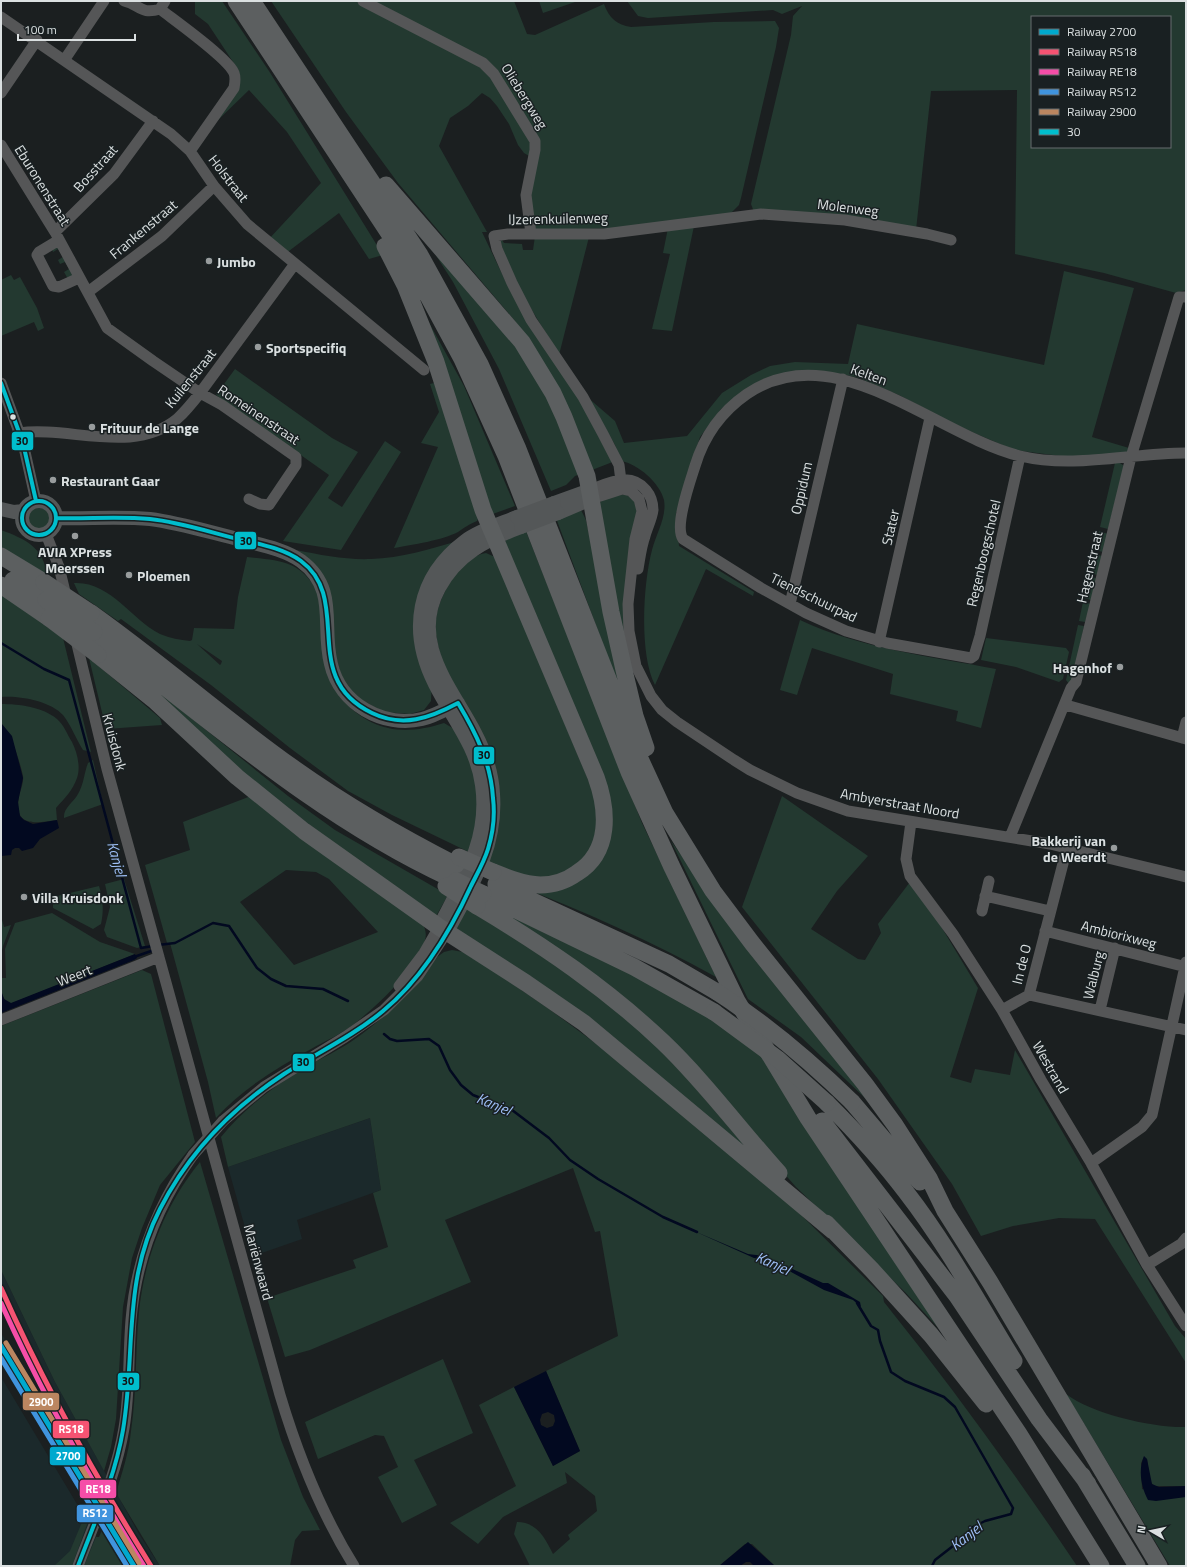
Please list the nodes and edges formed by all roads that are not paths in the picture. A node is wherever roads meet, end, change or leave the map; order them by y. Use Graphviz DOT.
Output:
graph roads {
  1 [pos="104,1"];
  2 [pos="124,1"];
  3 [pos="236,1"];
  4 [pos="252,1"];
  5 [pos="363,1"];
  6 [pos="162,5"];
  7 [pos="1,17"];
  8 [pos="37,40"];
  9 [pos="65,59"];
  10 [pos="1,93"];
  11 [pos="313,119"];
  12 [pos="331,119"];
  13 [pos="153,121"];
  14 [pos="1,145"];
  15 [pos="190,151"];
  16 [pos="214,186"];
  17 [pos="740,216"];
  18 [pos="531,234"];
  19 [pos="57,236"];
  20 [pos="951,240"];
  21 [pos="294,264"];
  22 [pos="79,278"];
  23 [pos="88,292"];
  24 [pos="1182,302"];
  25 [pos="424,370"];
  26 [pos="843,379"];
  27 [pos="1,382"];
  28 [pos="200,393"];
  29 [pos="930,418"];
  30 [pos="19,433"];
  31 [pos="1186,453"];
  32 [pos="1020,456"];
  33 [pos="1131,457"];
  34 [pos="621,484"];
  35 [pos="590,494"];
  36 [pos="249,499"];
  37 [pos="36,501"];
  38 [pos="1,509"];
  39 [pos="22,517"];
  40 [pos="56,518"];
  41 [pos="1,519"];
  42 [pos="493,532"];
  43 [pos="46,534"];
  44 [pos="680,534"];
  45 [pos="1,556"];
  46 [pos="1,573"];
  47 [pos="1,585"];
  48 [pos="790,604"];
  49 [pos="880,642"];
  50 [pos="974,656"];
  51 [pos="1066,704"];
  52 [pos="453,705"];
  53 [pos="1186,722"];
  54 [pos="1184,738"];
  55 [pos="658,798"];
  56 [pos="911,822"];
  57 [pos="1010,837"];
  58 [pos="1067,848"];
  59 [pos="453,871"];
  60 [pos="1186,878"];
  61 [pos="989,881"];
  62 [pos="485,888"];
  63 [pos="985,896"];
  64 [pos="982,911"];
  65 [pos="1050,911"];
  66 [pos="443,929"];
  67 [pos="1045,931"];
  68 [pos="1115,948"];
  69 [pos="158,957"];
  70 [pos="1186,965"];
  71 [pos="723,988"];
  72 [pos="1029,994"];
  73 [pos="1002,1010"];
  74 [pos="1100,1010"];
  75 [pos="1,1020"];
  76 [pos="1171,1026"];
  77 [pos="1186,1030"];
  78 [pos="1091,1163"];
  79 [pos="945,1212"];
  80 [pos="833,1230"];
  81 [pos="1186,1238"];
  82 [pos="1148,1264"];
  83 [pos="1186,1326"];
  84 [pos="1088,1484"];
  85 [pos="1081,1535"];
  86 [pos="78,1566"];
  87 [pos="354,1566"];
  88 [pos="1101,1566"];
  89 [pos="1137,1566"];
  90 [pos="1159,1566"];
  1 -- 9 [label="street"];
  2 -- 6 [label="street"];
  3 -- 11 [label="highway"];
  4 -- 12 [label="highway"];
  5 -- 18 [label="street, Oliebergweg"];
  6 -- 15 [label="street"];
  7 -- 8 [label="street, Holstraat"];
  8 -- 9 [label="street, Holstraat"];
  8 -- 10 [label="street"];
  9 -- 13 [label="street, Holstraat"];
  11 -- 42 [label="highway"];
  11 -- 71 [label="highway"];
  12 -- 35 [label="highway"];
  12 -- 55 [label="highway"];
  13 -- 15 [label="street, Holstraat"];
  13 -- 19 [label="street, Bosstraat"];
  14 -- 19 [label="street, Eburonenstraat"];
  15 -- 16 [label="street, Holstraat"];
  16 -- 21 [label="street, Holstraat"];
  16 -- 23 [label="street, Frankenstraat"];
  17 -- 18 [label="street, IJzerenkuilenweg"];
  17 -- 20 [label="street, Molenweg"];
  18 -- 34 [label="street, IJzerenkuilenweg"];
  19 -- 22 [label="street, Eburonenstraat"];
  19 -- 22 [label="street, Eburonenstraat"];
  21 -- 25 [label="street, Holstraat"];
  21 -- 28 [label="street, Kuilenstraat"];
  22 -- 23 [label="street, Eburonenstraat"];
  23 -- 28 [label="street, Eburonenstraat"];
  24 -- 33 [label="street, Hagenstraat"];
  26 -- 29 [label="street, Kelten"];
  26 -- 44 [label="street, Kelten"];
  26 -- 48 [label="street, Oppidum"];
  27 -- 30 [label="street"];
  28 -- 30 [label="street, Kuilenstraat"];
  28 -- 36 [label="street, Romeinenstraat"];
  29 -- 32 [label="street, Kelten"];
  29 -- 49 [label="street, Stater"];
  30 -- 37 [label="street"];
  31 -- 33 [label="street, Kelten"];
  32 -- 33 [label="street, Kelten"];
  32 -- 50 [label="street, Regenboogschotel"];
  33 -- 51 [label="street, Hagenstraat"];
  34 -- 35 [label="street"];
  34 -- 56 [label="street, Ambyerstraat Noord"];
  35 -- 42 [label="main road, bridge"];
  35 -- 55 [label="highway"];
  37 -- 39 [label="main road"];
  37 -- 40 [label="main road"];
  38 -- 39 [label="main road"];
  39 -- 41 [label="main road"];
  39 -- 43 [label="main road"];
  40 -- 43 [label="main road"];
  40 -- 52 [label="main road"];
  42 -- 52 [label="main road"];
  42 -- 62 [label="highway"];
  43 -- 69 [label="street, Kruisdonk"];
  44 -- 48 [label="street, Tiendschuurpad"];
  45 -- 59 [label="highway, bridge"];
  46 -- 59 [label="highway, bridge"];
  47 -- 66 [label="highway, bridge"];
  48 -- 49 [label="street, Tiendschuurpad"];
  49 -- 50 [label="street, Tiendschuurpad"];
  51 -- 54 [label="street"];
  51 -- 57 [label="street, Hagenstraat"];
  52 -- 66 [label="main road"];
  53 -- 54 [label="street"];
  55 -- 79 [label="highway"];
  56 -- 57 [label="street, Ambyerstraat Noord"];
  56 -- 73 [label="street, Westrand"];
  57 -- 58 [label="street, Ambyerstraat Noord"];
  58 -- 60 [label="street, Ambyerstraat Noord"];
  58 -- 65 [label="street, In de O"];
  59 -- 62 [label="highway, bridge"];
  59 -- 62 [label="highway, bridge"];
  61 -- 63 [label="street"];
  62 -- 71 [label="highway"];
  62 -- 80 [label="highway"];
  62 -- 84 [label="highway, bridge"];
  63 -- 64 [label="street"];
  63 -- 65 [label="street"];
  65 -- 67 [label="street, In de O"];
  66 -- 80 [label="highway"];
  66 -- 86 [label="street, bridge"];
  67 -- 68 [label="street, Ambiorixweg"];
  67 -- 72 [label="street, In de O"];
  68 -- 70 [label="street, Ambiorixweg"];
  68 -- 74 [label="street, Walburg"];
  69 -- 75 [label="street, Weert"];
  69 -- 87 [label="street, Mariënwaard"];
  70 -- 76 [label="street"];
  71 -- 79 [label="highway, bridge"];
  71 -- 84 [label="highway"];
  71 -- 85 [label="highway"];
  72 -- 73 [label="street, In de O"];
  72 -- 74 [label="street"];
  73 -- 78 [label="street, Westrand"];
  74 -- 76 [label="street"];
  76 -- 77 [label="street"];
  76 -- 78 [label="street"];
  78 -- 82 [label="street, Westrand"];
  79 -- 90 [label="highway"];
  80 -- 85 [label="highway"];
  81 -- 82 [label="street"];
  82 -- 83 [label="street, Westrand"];
  84 -- 89 [label="highway"];
  85 -- 88 [label="highway"];
}
